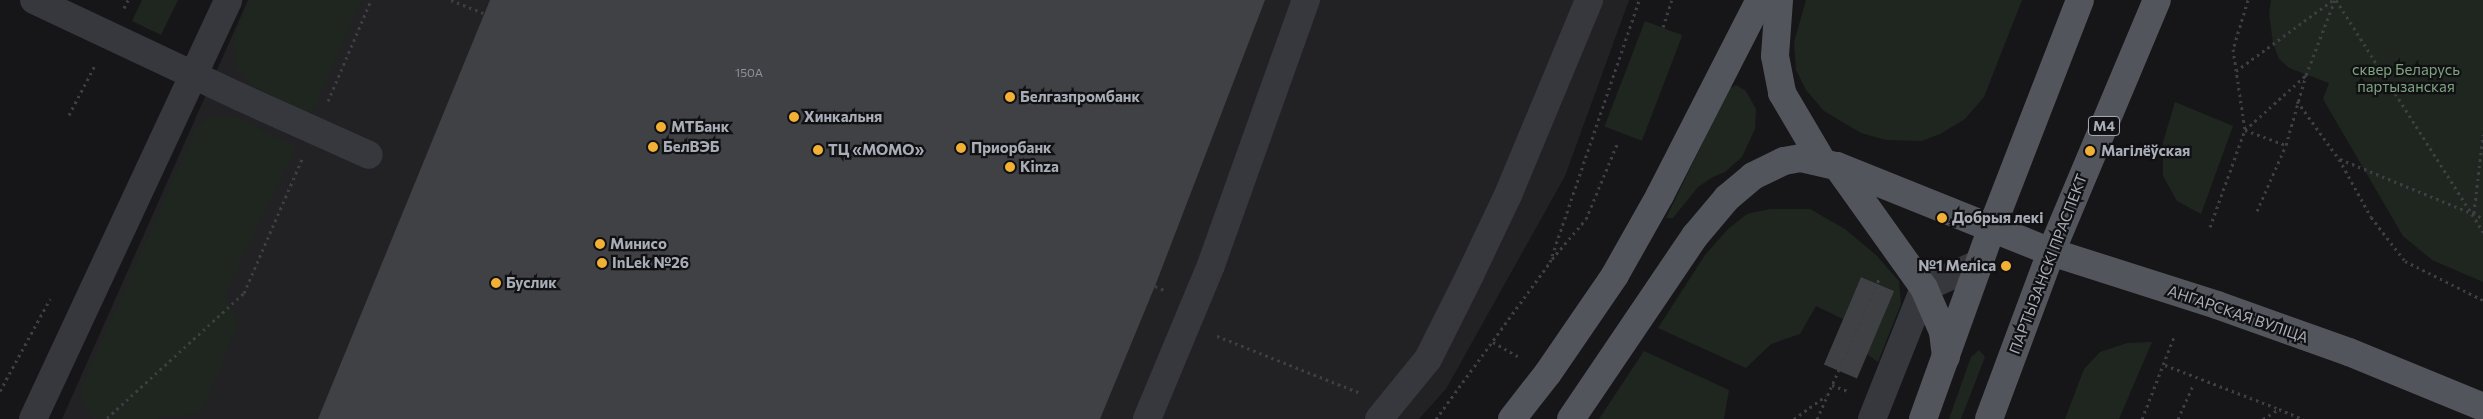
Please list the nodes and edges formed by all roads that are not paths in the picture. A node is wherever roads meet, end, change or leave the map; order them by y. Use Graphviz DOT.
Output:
graph roads {
  1 [pos="34,0"];
  2 [pos="228,0"];
  3 [pos="1306,0"];
  4 [pos="1588,0"];
  5 [pos="1760,0"];
  6 [pos="1779,0"];
  7 [pos="2080,0"];
  8 [pos="2157,0"];
  9 [pos="194,76"];
  10 [pos="369,155"];
  11 [pos="1830,163"];
  12 [pos="1992,227"];
  13 [pos="2051,252"];
  14 [pos="1978,264"];
  15 [pos="1924,288"];
  16 [pos="1946,360"];
  17 [pos="2483,407"];
  18 [pos="1383,414"];
  19 [pos="33,419"];
  20 [pos="1147,419"];
  21 [pos="1512,419"];
  22 [pos="1571,419"];
  23 [pos="1872,419"];
  24 [pos="1923,419"];
  25 [pos="1989,419"];
  1 -- 9 [label="street"];
  2 -- 9 [label="street"];
  3 -- 20 [label="street"];
  4 -- 18 [label="street"];
  5 -- 21 [label="main road"];
  6 -- 11 [label="main road"];
  7 -- 12 [label="main road"];
  8 -- 13 [label="main road, ПАРТЫЗАНСКІ ПРАСПЕКТ / М4"];
  9 -- 10 [label="street"];
  9 -- 19 [label="street"];
  11 -- 12 [label="main road, АНГАРСКАЯ ВУЛІЦА"];
  11 -- 15 [label="main road"];
  11 -- 22 [label="main road, АНГАРСКАЯ ВУЛІЦА"];
  12 -- 13 [label="main road, АНГАРСКАЯ ВУЛІЦА"];
  12 -- 14 [label="main road"];
  13 -- 17 [label="main road, АНГАРСКАЯ ВУЛІЦА"];
  13 -- 25 [label="main road, ПАРТЫЗАНСКІ ПРАСПЕКТ / М4"];
  14 -- 15 [label="street"];
  14 -- 16 [label="main road"];
  15 -- 16 [label="main road"];
  15 -- 23 [label="street"];
  16 -- 24 [label="main road"];
}
